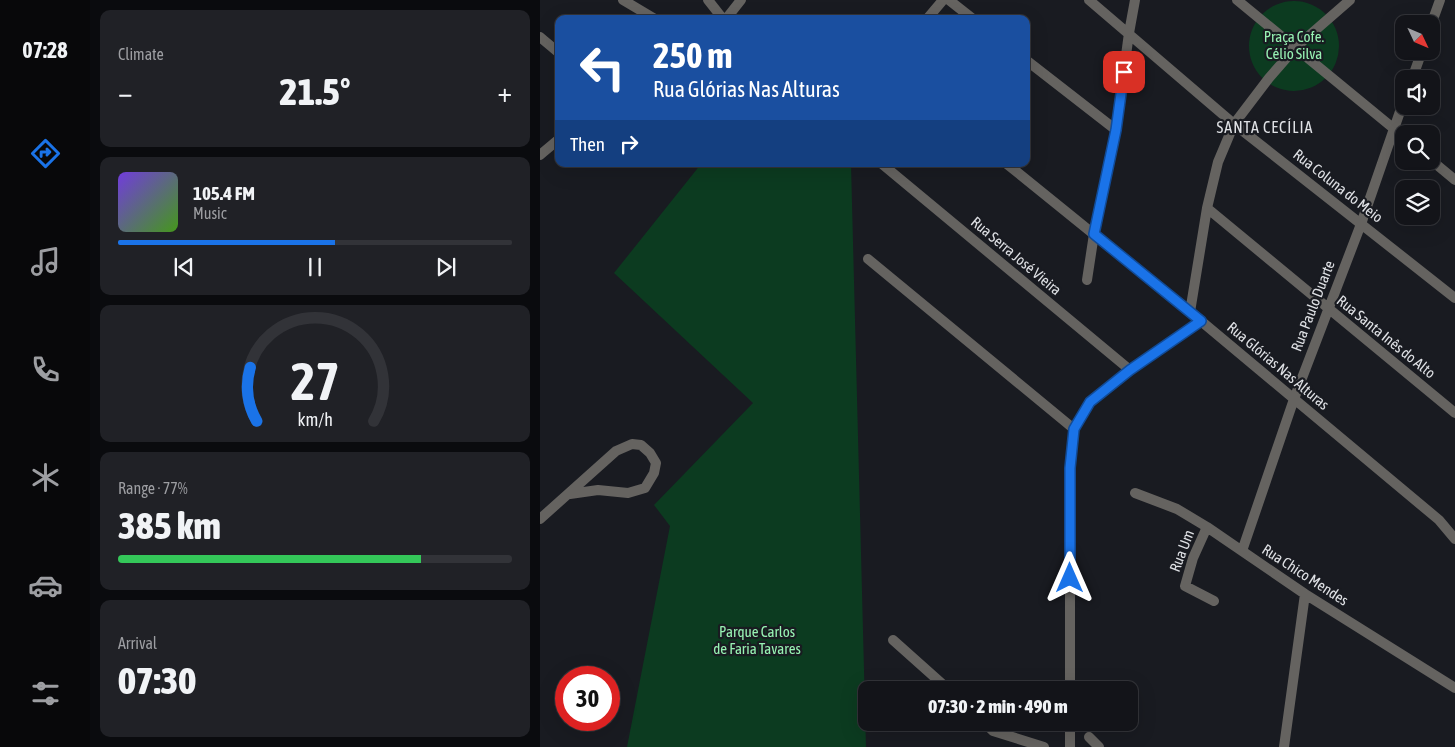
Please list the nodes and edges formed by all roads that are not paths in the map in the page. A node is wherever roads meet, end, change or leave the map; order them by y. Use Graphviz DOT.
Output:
graph roads {
  1 [pos="623,0"];
  2 [pos="708,0"];
  3 [pos="741,0"];
  4 [pos="943,0"];
  5 [pos="949,0"];
  6 [pos="1089,0"];
  7 [pos="1135,0"];
  8 [pos="1237,0"];
  9 [pos="1350,0"];
  10 [pos="1440,0"];
  11 [pos="648,15"];
  12 [pos="721,15"];
  13 [pos="728,15"];
  14 [pos="930,15"];
  15 [pos="968,15"];
  16 [pos="1435,15"];
  17 [pos="1129,33"];
  18 [pos="540,36"];
  19 [pos="1296,47"];
  20 [pos="555,49"];
  21 [pos="1030,63"];
  22 [pos="1398,115"];
  23 [pos="1234,124"];
  24 [pos="1393,128"];
  25 [pos="1116,130"];
  26 [pos="555,142"];
  27 [pos="540,155"];
  28 [pos="886,167"];
  29 [pos="1011,167"];
  30 [pos="1440,168"];
  31 [pos="1455,180"];
  32 [pos="1207,208"];
  33 [pos="1361,224"];
  34 [pos="1094,234"];
  35 [pos="868,259"];
  36 [pos="1087,280"];
  37 [pos="1455,298"];
  38 [pos="1328,308"];
  39 [pos="1190,312"];
  40 [pos="1201,321"];
  41 [pos="1130,370"];
  42 [pos="1294,399"];
  43 [pos="1455,413"];
  44 [pos="1074,429"];
  45 [pos="1135,493"];
  46 [pos="570,494"];
  47 [pos="540,519"];
  48 [pos="1207,527"];
  49 [pos="1455,539"];
  50 [pos="1242,552"];
  51 [pos="1305,594"];
  52 [pos="1214,601"];
  53 [pos="893,640"];
  54 [pos="939,681"];
  55 [pos="1070,681"];
  56 [pos="1455,688"];
  57 [pos="993,731"];
  58 [pos="1070,731"];
  59 [pos="1089,737"];
  60 [pos="1044,747"];
  61 [pos="1070,747"];
  62 [pos="1099,747"];
  63 [pos="1284,747"];
  1 -- 11 [label="street"];
  2 -- 12 [label="street"];
  3 -- 13 [label="street"];
  4 -- 14 [label="street"];
  5 -- 15 [label="street"];
  6 -- 17 [label="street, Rua Coluna do Meio"];
  7 -- 17 [label="street"];
  8 -- 19 [label="street"];
  9 -- 19 [label="street"];
  10 -- 16 [label="street"];
  17 -- 23 [label="street, Rua Coluna do Meio"];
  17 -- 25 [label="street"];
  18 -- 20 [label="street"];
  19 -- 23 [label="street"];
  19 -- 24 [label="street"];
  21 -- 25 [label="street"];
  22 -- 24 [label="street, Rua Paulo Duarte"];
  23 -- 32 [label="street"];
  23 -- 33 [label="street, Rua Coluna do Meio"];
  24 -- 33 [label="street, Rua Paulo Duarte"];
  25 -- 34 [label="street"];
  26 -- 27 [label="street"];
  28 -- 41 [label="street, Rua Serra José Vieira"];
  29 -- 34 [label="street, Rua Glórias Nas Alturas"];
  30 -- 31 [label="street"];
  32 -- 38 [label="street, Rua Santa Inês do Alto"];
  32 -- 39 [label="street"];
  33 -- 37 [label="street, Rua Coluna do Meio"];
  33 -- 38 [label="street, Rua Paulo Duarte"];
  34 -- 36 [label="street"];
  34 -- 39 [label="street, Rua Glórias Nas Alturas"];
  35 -- 44 [label="street"];
  38 -- 42 [label="street, Rua Paulo Duarte"];
  38 -- 43 [label="street, Rua Santa Inês do Alto"];
  39 -- 40 [label="street, Rua Glórias Nas Alturas"];
  40 -- 41 [label="street"];
  40 -- 42 [label="street, Rua Glórias Nas Alturas"];
  41 -- 44 [label="street"];
  42 -- 49 [label="street, Rua Glórias Nas Alturas"];
  42 -- 50 [label="street, Rua Paulo Duarte"];
  44 -- 55 [label="street"];
  45 -- 48 [label="street, Rua Chico Mendes"];
  46 -- 46 [label="street"];
  46 -- 47 [label="street"];
  48 -- 50 [label="street, Rua Chico Mendes"];
  48 -- 52 [label="street, Rua Um"];
  50 -- 51 [label="street, Rua Chico Mendes"];
  51 -- 56 [label="street, Rua Chico Mendes"];
  51 -- 63 [label="street"];
  53 -- 54 [label="street"];
  57 -- 60 [label="street"];
  58 -- 61 [label="street"];
  59 -- 62 [label="street"];
}
